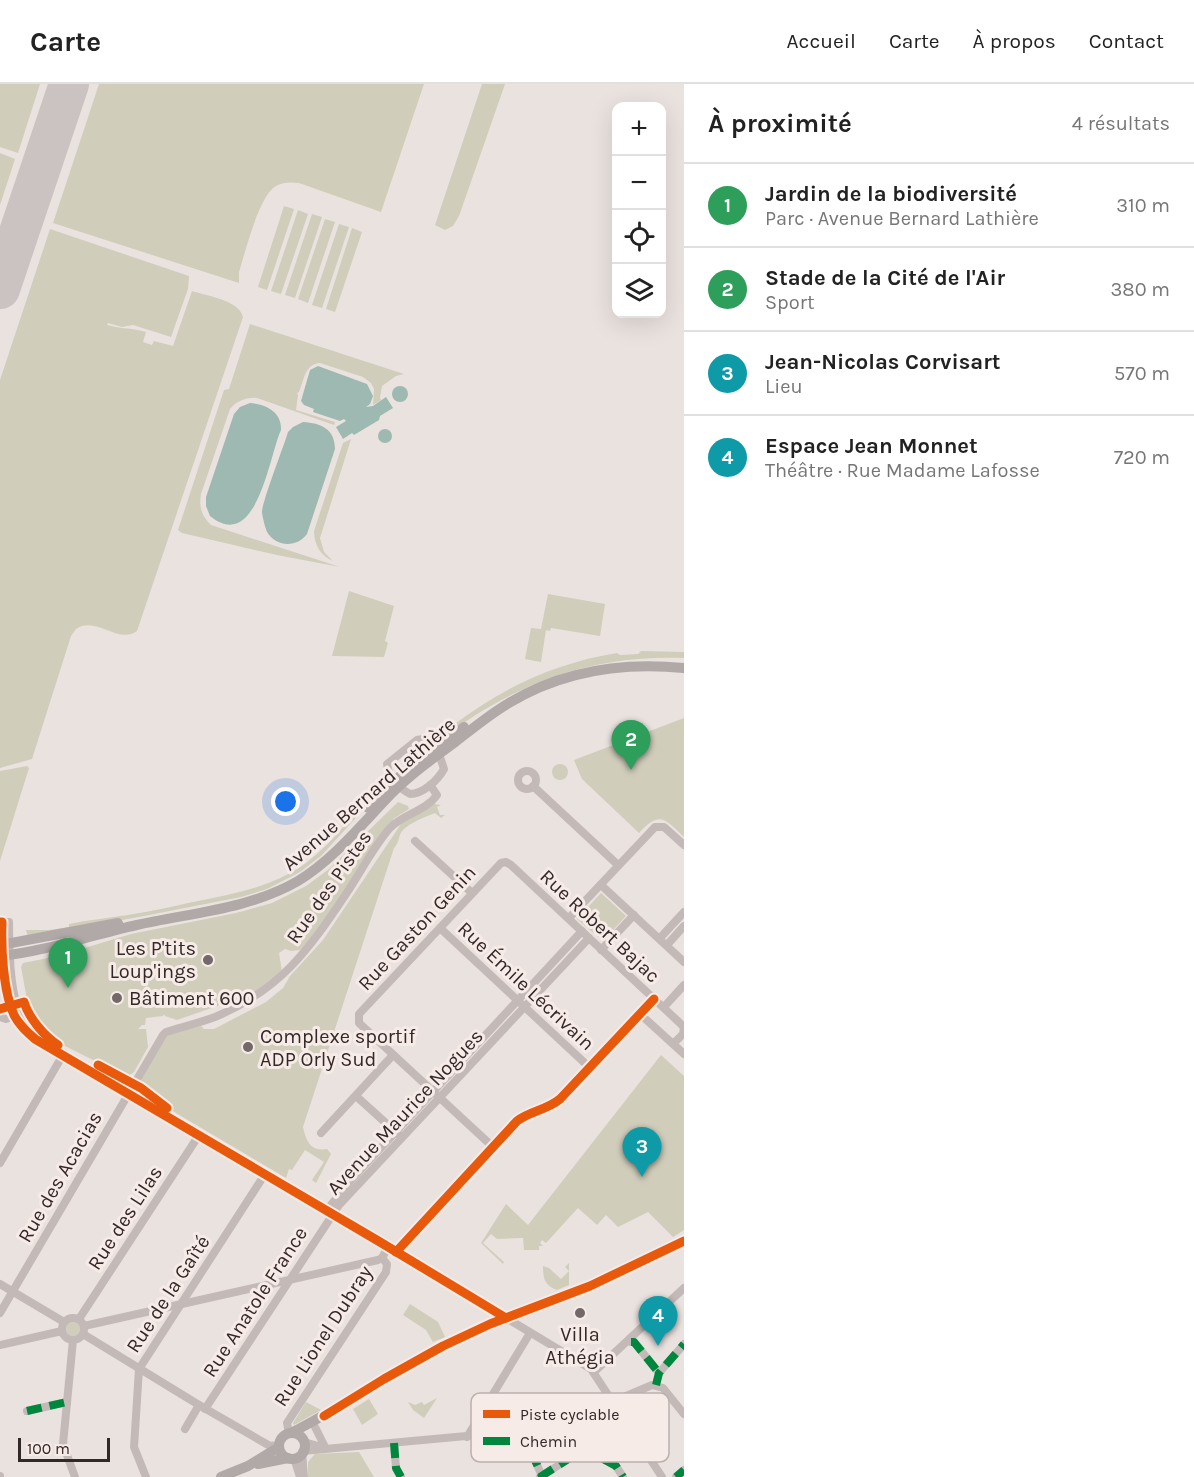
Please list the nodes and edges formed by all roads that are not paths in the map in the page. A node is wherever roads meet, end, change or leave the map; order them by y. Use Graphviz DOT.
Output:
graph roads {
  1 [pos="684,661"];
  2 [pos="684,669"];
  3 [pos="436,752"];
  4 [pos="397,783"];
  5 [pos="430,785"];
  6 [pos="533,786"];
  7 [pos="416,841"];
  8 [pos="684,845"];
  9 [pos="504,863"];
  10 [pos="618,865"];
  11 [pos="601,885"];
  12 [pos="472,893"];
  13 [pos="684,912"];
  14 [pos="634,915"];
  15 [pos="569,918"];
  16 [pos="4,922"];
  17 [pos="684,926"];
  18 [pos="440,928"];
  19 [pos="582,931"];
  20 [pos="590,938"];
  21 [pos="660,938"];
  22 [pos="667,945"];
  23 [pos="4,950"];
  24 [pos="601,950"];
  25 [pos="684,962"];
  26 [pos="684,985"];
  27 [pos="654,999"];
  28 [pos="517,1001"];
  29 [pos="525,1007"];
  30 [pos="664,1007"];
  31 [pos="640,1014"];
  32 [pos="18,1016"];
  33 [pos="0,1017"];
  34 [pos="673,1044"];
  35 [pos="684,1054"];
  36 [pos="63,1055"];
  37 [pos="393,1055"];
  38 [pos="589,1067"];
  39 [pos="129,1091"];
  40 [pos="436,1095"];
  41 [pos="356,1096"];
  42 [pos="321,1133"];
  43 [pos="199,1135"];
  44 [pos="399,1135"];
  45 [pos="493,1148"];
  46 [pos="0,1162"];
  47 [pos="265,1174"];
  48 [pos="332,1214"];
  49 [pos="684,1241"];
  50 [pos="388,1247"];
  51 [pos="396,1252"];
  52 [pos="382,1258"];
  53 [pos="290,1279"];
  54 [pos="0,1284"];
  55 [pos="684,1288"];
  56 [pos="12,1291"];
  57 [pos="181,1304"];
  58 [pos="0,1313"];
  59 [pos="509,1321"];
  60 [pos="82,1326"];
  61 [pos="63,1327"];
  62 [pos="530,1333"];
  63 [pos="73,1340"];
  64 [pos="631,1342"];
  65 [pos="684,1344"];
  66 [pos="0,1345"];
  67 [pos="139,1369"];
  68 [pos="594,1372"];
  69 [pos="659,1373"];
  70 [pos="656,1385"];
  71 [pos="494,1393"];
  72 [pos="606,1393"];
  73 [pos="636,1393"];
  74 [pos="667,1393"];
  75 [pos="669,1395"];
  76 [pos="67,1402"];
  77 [pos="202,1407"];
  78 [pos="27,1411"];
  79 [pos="684,1413"];
  80 [pos="324,1416"];
  81 [pos="315,1427"];
  82 [pos="185,1429"];
  83 [pos="471,1430"];
  84 [pos="290,1433"];
  85 [pos="467,1437"];
  86 [pos="471,1437"];
  87 [pos="394,1443"];
  88 [pos="279,1446"];
  89 [pos="327,1448"];
  90 [pos="299,1450"];
  91 [pos="535,1462"];
  92 [pos="563,1462"];
  93 [pos="609,1462"];
  94 [pos="650,1462"];
  95 [pos="248,1466"];
  96 [pos="684,1470"];
  97 [pos="300,1476"];
  98 [pos="541,1476"];
  99 [pos="75,1477"];
  100 [pos="146,1477"];
  101 [pos="221,1477"];
  102 [pos="401,1477"];
  103 [pos="623,1477"];
  104 [pos="662,1477"];
  105 [pos="676,1477"];
  1 -- 3 [label="main road, Avenue Bernard Lathière"];
  2 -- 3 [label="main road, Avenue Bernard Lathière"];
  3 -- 4 [label="main road, Avenue Bernard Lathière"];
  3 -- 4 [label="street"];
  3 -- 5 [label="street"];
  4 -- 5 [label="street"];
  4 -- 23 [label="main road, Avenue Bernard Lathière"];
  5 -- 39 [label="street, Rue des Pistes"];
  6 -- 10 [label="street"];
  7 -- 12 [label="street"];
  8 -- 10 [label="street"];
  9 -- 12 [label="street, Rue Gaston Genin"];
  9 -- 15 [label="street, Rue Robert Bajac"];
  10 -- 11 [label="street"];
  11 -- 14 [label="street"];
  11 -- 15 [label="street"];
  12 -- 18 [label="street, Rue Gaston Genin"];
  13 -- 21 [label="street"];
  14 -- 21 [label="street"];
  14 -- 24 [label="street"];
  15 -- 19 [label="street, Rue Robert Bajac"];
  16 -- 23 [label="street"];
  17 -- 22 [label="street"];
  18 -- 28 [label="street, Rue Émile Lécrivain"];
  18 -- 37 [label="street, Rue Gaston Genin"];
  19 -- 20 [label="street, Rue Robert Bajac"];
  19 -- 28 [label="street, Avenue Maurice Nogues"];
  20 -- 24 [label="street, Rue Robert Bajac"];
  20 -- 29 [label="street, Avenue Maurice Nogues"];
  21 -- 22 [label="street"];
  22 -- 25 [label="street"];
  23 -- 32 [label="street"];
  24 -- 27 [label="street, Rue Robert Bajac"];
  26 -- 30 [label="street"];
  27 -- 30 [label="street, Rue Robert Bajac"];
  27 -- 31 [label="street"];
  28 -- 29 [label="street, Rue Émile Lécrivain"];
  28 -- 40 [label="street, Avenue Maurice Nogues"];
  29 -- 38 [label="street, Rue Émile Lécrivain"];
  29 -- 40 [label="street, Avenue Maurice Nogues"];
  30 -- 34 [label="street, Rue Robert Bajac"];
  31 -- 34 [label="street"];
  31 -- 38 [label="street"];
  32 -- 33 [label="street"];
  32 -- 36 [label="street"];
  34 -- 35 [label="street"];
  36 -- 39 [label="street"];
  36 -- 46 [label="street"];
  37 -- 40 [label="street"];
  37 -- 41 [label="street"];
  38 -- 45 [label="street"];
  39 -- 43 [label="street"];
  39 -- 56 [label="street, Rue des Acacias"];
  40 -- 44 [label="street, Avenue Maurice Nogues"];
  40 -- 45 [label="street"];
  41 -- 42 [label="street"];
  41 -- 44 [label="street"];
  43 -- 47 [label="street"];
  43 -- 60 [label="street, Rue des Lilas"];
  44 -- 48 [label="street, Avenue Maurice Nogues"];
  45 -- 51 [label="street"];
  47 -- 48 [label="street"];
  47 -- 57 [label="street, Rue de la Gaîté"];
  48 -- 50 [label="street"];
  48 -- 53 [label="street, Rue Anatole France"];
  49 -- 59 [label="main road"];
  50 -- 51 [label="street"];
  50 -- 52 [label="street"];
  51 -- 59 [label="street"];
  52 -- 53 [label="street"];
  52 -- 84 [label="street, Rue Lionel Dubray"];
  53 -- 57 [label="street"];
  53 -- 77 [label="street, Rue Anatole France"];
  54 -- 56 [label="street"];
  55 -- 68 [label="street"];
  56 -- 58 [label="street, Rue des Acacias"];
  56 -- 61 [label="street"];
  57 -- 60 [label="street"];
  57 -- 67 [label="street, Rue de la Gaîté"];
  59 -- 62 [label="street"];
  59 -- 80 [label="main road"];
  60 -- 61 [label="street"];
  60 -- 63 [label="street"];
  60 -- 67 [label="street"];
  61 -- 63 [label="street"];
  61 -- 66 [label="street"];
  62 -- 68 [label="street"];
  62 -- 71 [label="street"];
  63 -- 76 [label="street"];
  64 -- 69 [label="street"];
  65 -- 69 [label="street"];
  67 -- 77 [label="street"];
  67 -- 100 [label="street, Rue de la Gaîté"];
  68 -- 72 [label="street"];
  69 -- 70 [label="street"];
  70 -- 73 [label="street"];
  70 -- 74 [label="street"];
  75 -- 79 [label="street"];
  76 -- 78 [label="street"];
  76 -- 99 [label="street"];
  77 -- 82 [label="street, Rue Anatole France"];
  77 -- 88 [label="street"];
  80 -- 81 [label="main road"];
  80 -- 84 [label="main road"];
  81 -- 89 [label="street"];
  81 -- 90 [label="main road"];
  83 -- 85 [label="street"];
  84 -- 88 [label="main road"];
  84 -- 90 [label="main road"];
  85 -- 86 [label="street"];
  85 -- 87 [label="street"];
  87 -- 89 [label="street"];
  87 -- 102 [label="street"];
  88 -- 90 [label="main road"];
  88 -- 95 [label="main road"];
  89 -- 90 [label="street"];
  90 -- 95 [label="main road"];
  90 -- 97 [label="street"];
  91 -- 98 [label="street"];
  92 -- 98 [label="street"];
  93 -- 103 [label="street"];
  94 -- 104 [label="street"];
  95 -- 101 [label="main road"];
  96 -- 105 [label="street"];
}
